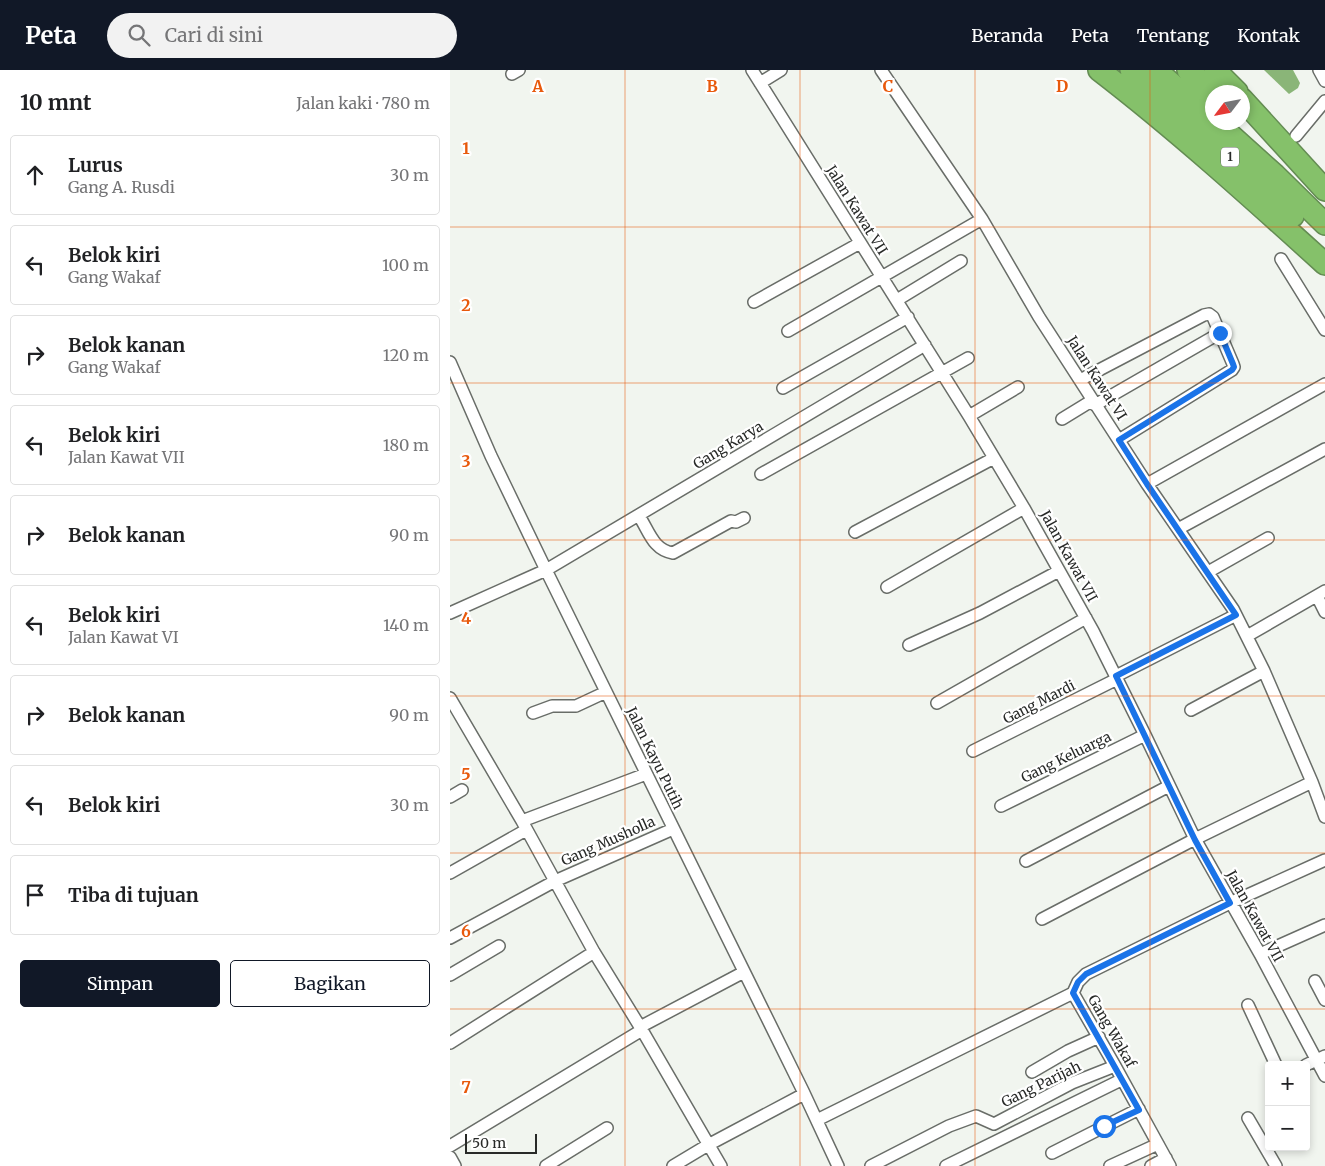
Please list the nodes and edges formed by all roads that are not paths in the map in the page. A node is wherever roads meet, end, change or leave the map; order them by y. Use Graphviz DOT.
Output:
graph roads {
  1 [pos="752,70"];
  2 [pos="781,70"];
  3 [pos="881,70"];
  4 [pos="1099,70"];
  5 [pos="1131,70"];
  6 [pos="1156,70"];
  7 [pos="1188,70"];
  8 [pos="1215,70"];
  9 [pos="1319,70"];
  10 [pos="1325,81"];
  11 [pos="760,84"];
  12 [pos="1206,85"];
  13 [pos="1230,85"];
  14 [pos="1325,101"];
  15 [pos="1250,108"];
  16 [pos="1205,113"];
  17 [pos="1250,126"];
  18 [pos="1225,130"];
  19 [pos="1296,136"];
  20 [pos="1325,190"];
  21 [pos="1325,197"];
  22 [pos="982,219"];
  23 [pos="1325,224"];
  24 [pos="860,243"];
  25 [pos="1325,248"];
  26 [pos="1280,259"];
  27 [pos="961,261"];
  28 [pos="1325,264"];
  29 [pos="881,276"];
  30 [pos="897,300"];
  31 [pos="754,302"];
  32 [pos="908,317"];
  33 [pos="788,330"];
  34 [pos="1325,330"];
  35 [pos="1220,333"];
  36 [pos="925,345"];
  37 [pos="968,358"];
  38 [pos="450,362"];
  39 [pos="942,373"];
  40 [pos="1080,380"];
  41 [pos="1325,384"];
  42 [pos="783,388"];
  43 [pos="1018,388"];
  44 [pos="1094,403"];
  45 [pos="969,416"];
  46 [pos="1062,419"];
  47 [pos="1119,440"];
  48 [pos="1325,449"];
  49 [pos="994,458"];
  50 [pos="761,474"];
  51 [pos="1147,484"];
  52 [pos="1024,508"];
  53 [pos="638,516"];
  54 [pos="744,518"];
  55 [pos="1178,529"];
  56 [pos="856,532"];
  57 [pos="1268,538"];
  58 [pos="546,570"];
  59 [pos="1059,571"];
  60 [pos="1208,572"];
  61 [pos="887,587"];
  62 [pos="1321,593"];
  63 [pos="1325,612"];
  64 [pos="450,613"];
  65 [pos="1236,615"];
  66 [pos="1086,618"];
  67 [pos="1247,636"];
  68 [pos="909,645"];
  69 [pos="1264,671"];
  70 [pos="1116,677"];
  71 [pos="606,692"];
  72 [pos="450,698"];
  73 [pos="937,703"];
  74 [pos="1190,710"];
  75 [pos="533,713"];
  76 [pos="461,717"];
  77 [pos="450,724"];
  78 [pos="1145,735"];
  79 [pos="974,751"];
  80 [pos="646,774"];
  81 [pos="1312,782"];
  82 [pos="1169,786"];
  83 [pos="462,790"];
  84 [pos="450,797"];
  85 [pos="1000,806"];
  86 [pos="1325,817"];
  87 [pos="524,826"];
  88 [pos="673,829"];
  89 [pos="1195,840"];
  90 [pos="1325,860"];
  91 [pos="1026,861"];
  92 [pos="450,873"];
  93 [pos="555,881"];
  94 [pos="1230,903"];
  95 [pos="1325,919"];
  96 [pos="1042,920"];
  97 [pos="1325,924"];
  98 [pos="450,938"];
  99 [pos="499,946"];
  100 [pos="594,952"];
  101 [pos="1260,954"];
  102 [pos="744,972"];
  103 [pos="450,975"];
  104 [pos="1315,981"];
  105 [pos="1073,993"];
  106 [pos="1325,1000"];
  107 [pos="1248,1005"];
  108 [pos="641,1029"];
  109 [pos="1099,1037"];
  110 [pos="450,1043"];
  111 [pos="1316,1060"];
  112 [pos="1274,1061"];
  113 [pos="1115,1066"];
  114 [pos="1032,1072"];
  115 [pos="1325,1076"];
  116 [pos="1121,1080"];
  117 [pos="804,1094"];
  118 [pos="1139,1110"];
  119 [pos="1248,1118"];
  120 [pos="817,1120"];
  121 [pos="607,1128"];
  122 [pos="1158,1144"];
  123 [pos="708,1145"];
  124 [pos="450,1146"];
  125 [pos="1052,1153"];
  126 [pos="450,1157"];
  127 [pos="1168,1162"];
  128 [pos="455,1166"];
  129 [pos="546,1166"];
  130 [pos="673,1166"];
  131 [pos="720,1166"];
  132 [pos="838,1166"];
  133 [pos="871,1166"];
  134 [pos="946,1166"];
  135 [pos="1110,1166"];
  136 [pos="1151,1166"];
  137 [pos="1276,1166"];
  1 -- 11 [label="street, Jalan Kawat VII"];
  2 -- 11 [label="street"];
  3 -- 22 [label="street, Jalan Kawat VI"];
  4 -- 28 [label="highway"];
  5 -- 25 [label="highway, 1"];
  6 -- 16 [label="highway"];
  7 -- 12 [label="highway"];
  8 -- 13 [label="highway"];
  9 -- 10 [label="street"];
  11 -- 24 [label="street, Jalan Kawat VII"];
  14 -- 19 [label="street"];
  15 -- 20 [label="highway"];
  17 -- 21 [label="highway"];
  18 -- 23 [label="highway, 1"];
  22 -- 29 [label="street"];
  22 -- 40 [label="street, Jalan Kawat VI"];
  24 -- 29 [label="street, Jalan Kawat VII"];
  24 -- 31 [label="street"];
  26 -- 34 [label="street"];
  27 -- 30 [label="street"];
  29 -- 30 [label="street, Jalan Kawat VII"];
  29 -- 33 [label="street"];
  30 -- 32 [label="street, Jalan Kawat VII"];
  32 -- 36 [label="street, Jalan Kawat VII"];
  32 -- 42 [label="street"];
  35 -- 40 [label="street"];
  35 -- 44 [label="street"];
  35 -- 47 [label="street"];
  36 -- 39 [label="street, Jalan Kawat VII"];
  36 -- 53 [label="street, Gang Karya"];
  37 -- 39 [label="street"];
  38 -- 58 [label="street, Jalan Kayu Putih"];
  39 -- 45 [label="street, Jalan Kawat VII"];
  39 -- 50 [label="street"];
  40 -- 44 [label="street, Jalan Kawat VI"];
  41 -- 51 [label="street"];
  43 -- 45 [label="street"];
  44 -- 46 [label="street"];
  44 -- 47 [label="street, Jalan Kawat VI"];
  45 -- 49 [label="street, Jalan Kawat VII"];
  47 -- 51 [label="street, Jalan Kawat VI"];
  48 -- 55 [label="street"];
  49 -- 52 [label="street, Jalan Kawat VII"];
  49 -- 56 [label="street"];
  51 -- 55 [label="street, Jalan Kawat VI"];
  52 -- 59 [label="street, Jalan Kawat VII"];
  52 -- 61 [label="street"];
  53 -- 54 [label="street"];
  53 -- 58 [label="street, Gang Karya"];
  55 -- 60 [label="street, Jalan Kawat VI"];
  57 -- 60 [label="street"];
  58 -- 64 [label="street, Gang Karya"];
  58 -- 71 [label="street, Jalan Kayu Putih"];
  59 -- 66 [label="street, Jalan Kawat VII"];
  59 -- 68 [label="street"];
  60 -- 65 [label="street, Jalan Kawat VI"];
  62 -- 63 [label="street"];
  62 -- 67 [label="street"];
  65 -- 67 [label="street, Jalan Kawat VI"];
  65 -- 70 [label="street, Gang Mardi"];
  66 -- 70 [label="street, Jalan Kawat VII"];
  66 -- 73 [label="street"];
  67 -- 69 [label="street, Jalan Kawat VI"];
  69 -- 74 [label="street"];
  69 -- 81 [label="street, Jalan Kawat VI"];
  70 -- 78 [label="street, Jalan Kawat VII"];
  70 -- 79 [label="street, Gang Mardi"];
  71 -- 75 [label="street"];
  71 -- 80 [label="street, Jalan Kayu Putih"];
  72 -- 76 [label="street"];
  76 -- 77 [label="street"];
  76 -- 87 [label="street"];
  78 -- 82 [label="street, Jalan Kawat VII"];
  78 -- 85 [label="street, Gang Keluarga"];
  80 -- 87 [label="street"];
  80 -- 88 [label="street, Jalan Kayu Putih"];
  81 -- 86 [label="street, Jalan Kawat VI"];
  81 -- 89 [label="street"];
  82 -- 89 [label="street, Jalan Kawat VII"];
  82 -- 91 [label="street"];
  83 -- 84 [label="street"];
  87 -- 92 [label="street"];
  87 -- 93 [label="street"];
  88 -- 93 [label="street, Gang Musholla"];
  88 -- 102 [label="street, Jalan Kayu Putih"];
  89 -- 94 [label="street, Jalan Kawat VII"];
  89 -- 96 [label="street"];
  90 -- 94 [label="street, Gang Wakaf"];
  93 -- 98 [label="street, Gang Musholla"];
  93 -- 100 [label="street"];
  94 -- 101 [label="street, Jalan Kawat VII"];
  94 -- 105 [label="street, Gang Wakaf"];
  95 -- 97 [label="street"];
  97 -- 101 [label="street"];
  99 -- 103 [label="street"];
  100 -- 108 [label="street"];
  100 -- 110 [label="street"];
  101 -- 111 [label="street, Jalan Kawat VII"];
  102 -- 108 [label="street"];
  102 -- 117 [label="street, Jalan Kayu Putih"];
  104 -- 106 [label="street"];
  105 -- 109 [label="street, Gang Wakaf"];
  105 -- 120 [label="street"];
  107 -- 112 [label="street"];
  108 -- 123 [label="street"];
  108 -- 124 [label="street"];
  109 -- 113 [label="street, Gang Wakaf"];
  109 -- 114 [label="street"];
  111 -- 115 [label="street, Jalan Kawat VII"];
  113 -- 118 [label="street, Gang Wakaf"];
  113 -- 133 [label="street, Gang Parijah"];
  116 -- 134 [label="street"];
  117 -- 120 [label="street, Jalan Kayu Putih"];
  117 -- 123 [label="street"];
  118 -- 122 [label="street, Gang Wakaf"];
  118 -- 125 [label="street"];
  119 -- 137 [label="street"];
  120 -- 132 [label="street, Jalan Kayu Putih"];
  121 -- 129 [label="street"];
  122 -- 127 [label="street, Gang Wakaf"];
  122 -- 135 [label="street"];
  123 -- 130 [label="street"];
  123 -- 131 [label="street"];
  126 -- 128 [label="street"];
  127 -- 136 [label="street"];
}
